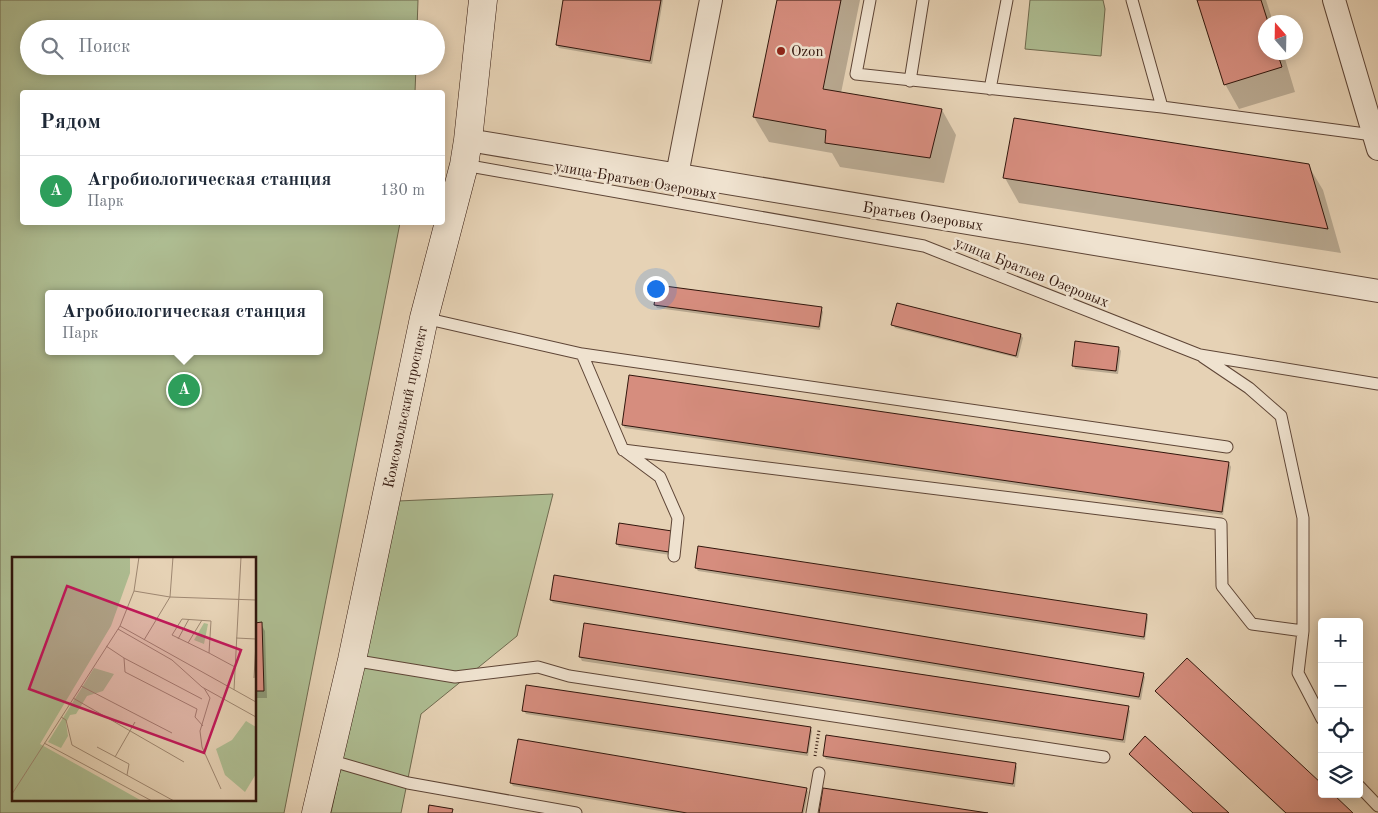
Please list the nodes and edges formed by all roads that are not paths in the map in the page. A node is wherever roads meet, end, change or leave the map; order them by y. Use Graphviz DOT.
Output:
graph roads {
  1 [pos="482,0"];
  2 [pos="711,0"];
  3 [pos="870,0"];
  4 [pos="923,0"];
  5 [pos="1007,0"];
  6 [pos="1132,0"];
  7 [pos="1334,0"];
  8 [pos="910,81"];
  9 [pos="990,89"];
  10 [pos="1162,107"];
  11 [pos="1376,142"];
  12 [pos="466,153"];
  13 [pos="677,175"];
  14 [pos="1378,291"];
  15 [pos="424,318"];
  16 [pos="582,354"];
  17 [pos="1200,355"];
  18 [pos="1378,384"];
  19 [pos="1227,447"];
  20 [pos="623,450"];
  21 [pos="674,556"];
  22 [pos="1302,631"];
  23 [pos="352,660"];
  24 [pos="1318,712"];
  25 [pos="1104,757"];
  26 [pos="328,760"];
  27 [pos="819,773"];
  28 [pos="1363,790"];
  29 [pos="1378,806"];
  30 [pos="316,813"];
  31 [pos="576,813"];
  32 [pos="812,813"];
  1 -- 12 [label="street, Комсомольский проспект"];
  2 -- 13 [label="street"];
  3 -- 8 [label="lane"];
  4 -- 8 [label="lane"];
  5 -- 9 [label="lane"];
  6 -- 10 [label="lane"];
  7 -- 11 [label="street"];
  8 -- 9 [label="lane"];
  9 -- 10 [label="lane"];
  10 -- 11 [label="lane"];
  12 -- 13 [label="street, Братьев Озеровых"];
  12 -- 15 [label="street, Комсомольский проспект"];
  12 -- 17 [label="lane, улица Братьев Озеровых"];
  13 -- 14 [label="street, Братьев Озеровых"];
  15 -- 16 [label="lane"];
  15 -- 23 [label="street, Комсомольский проспект"];
  16 -- 19 [label="lane"];
  16 -- 20 [label="lane"];
  17 -- 18 [label="lane, улица Братьев Озеровых"];
  17 -- 22 [label="lane"];
  20 -- 21 [label="lane"];
  20 -- 22 [label="lane"];
  22 -- 24 [label="lane"];
  23 -- 25 [label="lane"];
  23 -- 26 [label="street, Комсомольский проспект"];
  26 -- 30 [label="street, Комсомольский проспект"];
  26 -- 31 [label="lane"];
  27 -- 32 [label="lane"];
  28 -- 29 [label="lane"];
}
